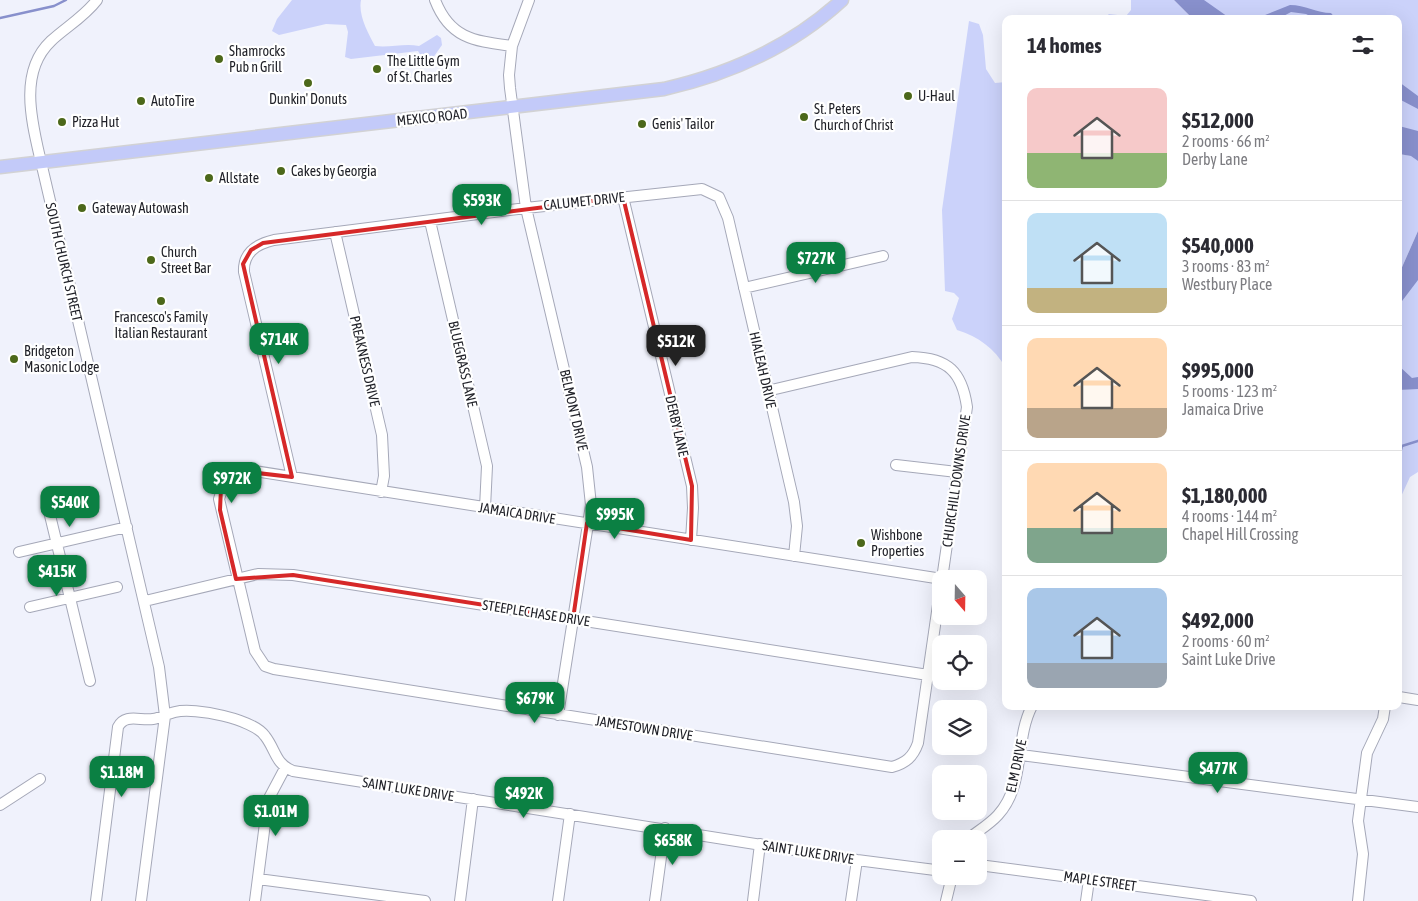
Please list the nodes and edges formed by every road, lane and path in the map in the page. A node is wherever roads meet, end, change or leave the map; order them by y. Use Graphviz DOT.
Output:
graph roads {
  1 [pos="97,0"];
  2 [pos="435,0"];
  3 [pos="529,0"];
  4 [pos="842,0"];
  5 [pos="512,46"];
  6 [pos="513,108"];
  7 [pos="41,162"];
  8 [pos="0,168"];
  9 [pos="711,191"];
  10 [pos="623,197"];
  11 [pos="526,208"];
  12 [pos="430,220"];
  13 [pos="335,232"];
  14 [pos="883,256"];
  15 [pos="744,288"];
  16 [pos="767,391"];
  17 [pos="896,465"];
  18 [pos="957,472"];
  19 [pos="292,477"];
  20 [pos="381,492"];
  21 [pos="48,507"];
  22 [pos="485,508"];
  23 [pos="587,523"];
  24 [pos="127,527"];
  25 [pos="691,540"];
  26 [pos="57,544"];
  27 [pos="20,552"];
  28 [pos="794,556"];
  29 [pos="943,570"];
  30 [pos="932,577"];
  31 [pos="236,579"];
  32 [pos="117,587"];
  33 [pos="70,598"];
  34 [pos="145,601"];
  35 [pos="30,607"];
  36 [pos="573,619"];
  37 [pos="935,625"];
  38 [pos="928,675"];
  39 [pos="90,681"];
  40 [pos="1402,697"];
  41 [pos="1418,700"];
  42 [pos="1031,710"];
  43 [pos="1385,710"];
  44 [pos="558,715"];
  45 [pos="165,716"];
  46 [pos="1020,755"];
  47 [pos="285,768"];
  48 [pos="40,778"];
  49 [pos="473,799"];
  50 [pos="1362,800"];
  51 [pos="0,805"];
  52 [pos="1418,807"];
  53 [pos="570,814"];
  54 [pos="665,828"];
  55 [pos="980,830"];
  56 [pos="760,844"];
  57 [pos="856,860"];
  58 [pos="987,866"];
  59 [pos="932,870"];
  60 [pos="258,878"];
  61 [pos="1089,880"];
  62 [pos="950,885"];
  63 [pos="1225,899"];
  64 [pos="96,901"];
  65 [pos="141,901"];
  66 [pos="256,901"];
  67 [pos="425,901"];
  68 [pos="460,901"];
  69 [pos="558,901"];
  70 [pos="655,901"];
  71 [pos="753,901"];
  72 [pos="851,901"];
  73 [pos="946,901"];
  74 [pos="1086,901"];
  75 [pos="1251,901"];
  76 [pos="1358,901"];
  1 -- 7 [label="street, SOUTH CHURCH STREET"];
  2 -- 5 [label="street"];
  3 -- 5 [label="street, BELMONT DRIVE"];
  4 -- 6 [label="main road, MEXICO ROAD"];
  5 -- 6 [label="street, BELMONT DRIVE"];
  6 -- 7 [label="main road, MEXICO ROAD"];
  6 -- 11 [label="street, BELMONT DRIVE"];
  7 -- 8 [label="main road, MEXICO ROAD"];
  7 -- 24 [label="street, SOUTH CHURCH STREET"];
  9 -- 10 [label="street, CALUMET DRIVE"];
  9 -- 15 [label="street, HIALEAH DRIVE"];
  10 -- 11 [label="street, CALUMET DRIVE"];
  10 -- 25 [label="street, DERBY LANE"];
  11 -- 12 [label="street, CALUMET DRIVE"];
  11 -- 23 [label="street, BELMONT DRIVE"];
  12 -- 13 [label="street, CALUMET DRIVE"];
  12 -- 22 [label="street, BLUEGRASS LANE"];
  13 -- 19 [label="street, CALUMET DRIVE"];
  13 -- 20 [label="street, PREAKNESS DRIVE"];
  14 -- 15 [label="street"];
  15 -- 16 [label="street, HIALEAH DRIVE"];
  16 -- 18 [label="street, CHURCHILL DOWNS DRIVE"];
  16 -- 28 [label="street, HIALEAH DRIVE"];
  17 -- 18 [label="street"];
  18 -- 29 [label="street, CHURCHILL DOWNS DRIVE"];
  19 -- 20 [label="street, JAMAICA DRIVE"];
  19 -- 31 [label="street, JAMAICA DRIVE"];
  20 -- 22 [label="street, JAMAICA DRIVE"];
  21 -- 26 [label="street"];
  22 -- 23 [label="street, JAMAICA DRIVE"];
  23 -- 25 [label="street, JAMAICA DRIVE"];
  23 -- 36 [label="street, BELMONT DRIVE"];
  24 -- 26 [label="street"];
  24 -- 34 [label="street, SOUTH CHURCH STREET"];
  25 -- 28 [label="street, JAMAICA DRIVE"];
  26 -- 27 [label="street"];
  26 -- 33 [label="street"];
  28 -- 30 [label="street, JAMAICA DRIVE"];
  31 -- 34 [label="street, STEEPLECHASE DRIVE"];
  31 -- 36 [label="street, STEEPLECHASE DRIVE"];
  31 -- 44 [label="street, JAMESTOWN DRIVE"];
  32 -- 33 [label="street"];
  33 -- 35 [label="street"];
  33 -- 39 [label="street"];
  34 -- 45 [label="street, SOUTH CHURCH STREET"];
  36 -- 38 [label="street, STEEPLECHASE DRIVE"];
  36 -- 44 [label="street, BELMONT DRIVE"];
  37 -- 38 [label="street"];
  38 -- 44 [label="street, JAMESTOWN DRIVE"];
  40 -- 41 [label="street"];
  42 -- 46 [label="street, ELM DRIVE"];
  43 -- 50 [label="street"];
  45 -- 47 [label="street"];
  45 -- 64 [label="street"];
  45 -- 65 [label="street, SOUTH CHURCH STREET"];
  46 -- 50 [label="street"];
  46 -- 55 [label="street, ELM DRIVE"];
  47 -- 49 [label="street, SAINT LUKE DRIVE"];
  47 -- 60 [label="street"];
  48 -- 51 [label="street"];
  49 -- 53 [label="street, SAINT LUKE DRIVE"];
  49 -- 68 [label="street"];
  50 -- 52 [label="street"];
  50 -- 76 [label="street"];
  53 -- 54 [label="street, SAINT LUKE DRIVE"];
  53 -- 69 [label="street"];
  54 -- 56 [label="street, SAINT LUKE DRIVE"];
  54 -- 70 [label="street"];
  56 -- 57 [label="street, SAINT LUKE DRIVE"];
  56 -- 71 [label="street"];
  57 -- 59 [label="street, SAINT LUKE DRIVE"];
  57 -- 72 [label="street"];
  58 -- 61 [label="street, MAPLE STREET"];
  60 -- 66 [label="street"];
  60 -- 67 [label="street"];
  61 -- 63 [label="street, MAPLE STREET"];
  61 -- 74 [label="street"];
  62 -- 73 [label="street"];
  63 -- 75 [label="street, MAPLE STREET"];
}
